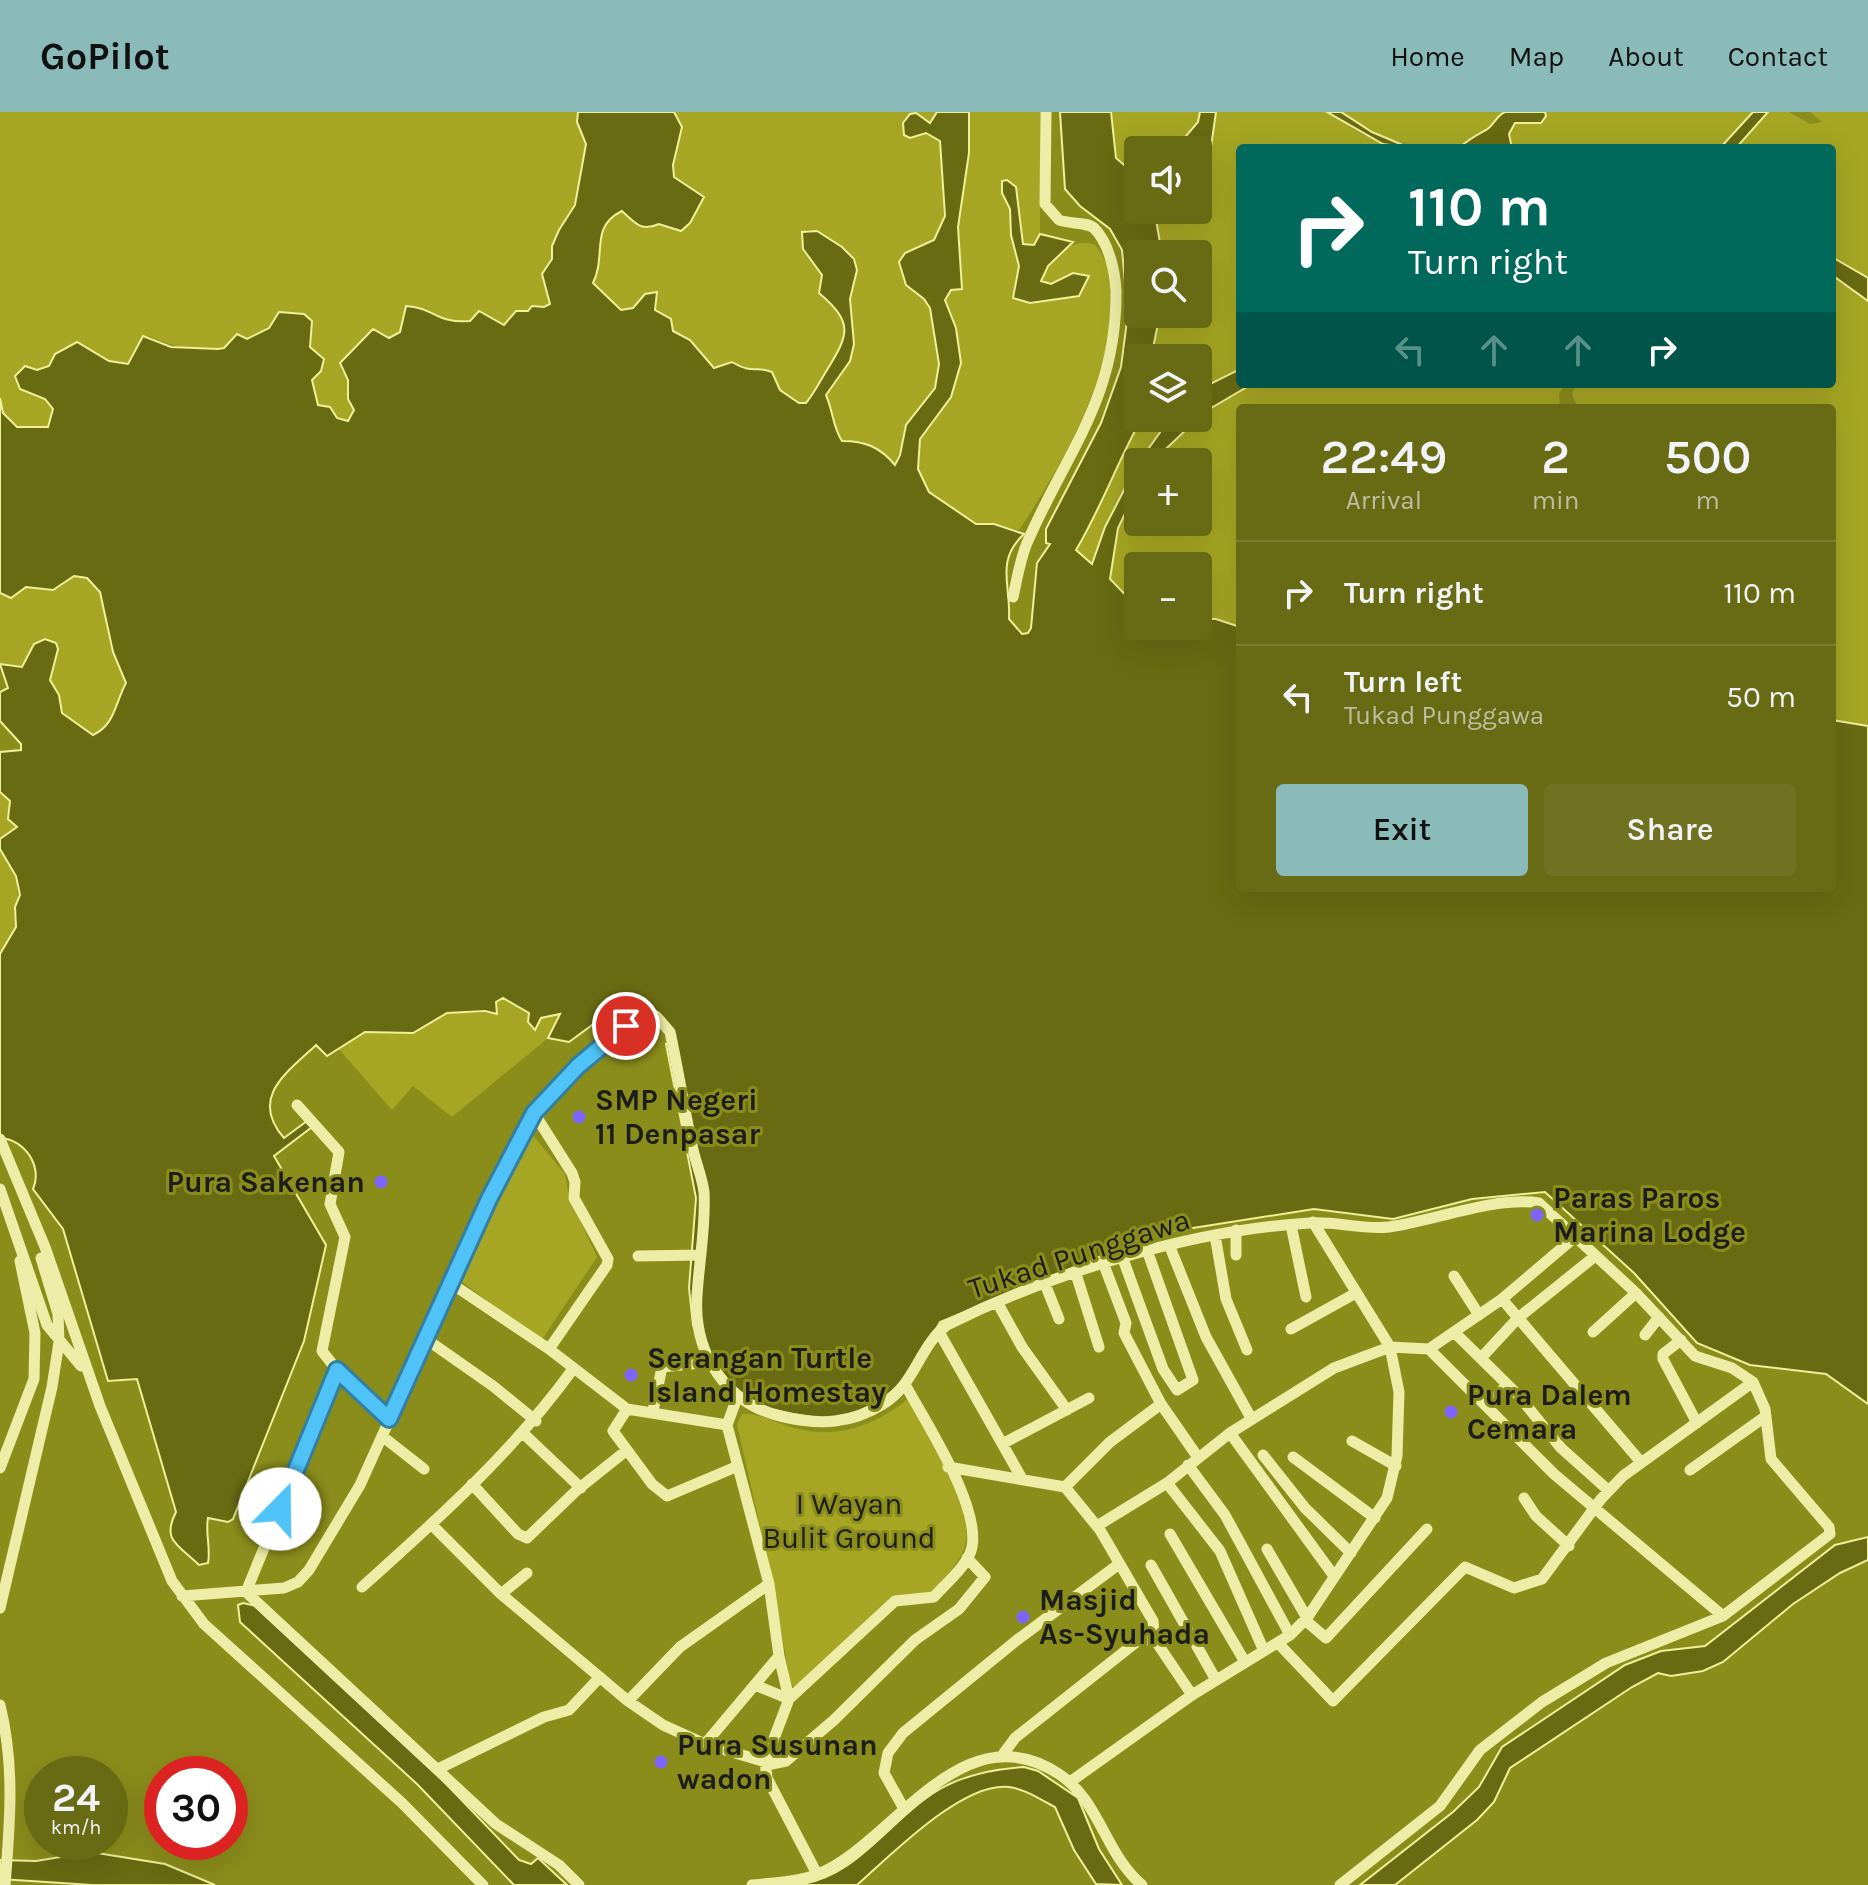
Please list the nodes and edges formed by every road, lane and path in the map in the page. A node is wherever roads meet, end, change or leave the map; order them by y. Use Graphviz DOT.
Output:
graph roads {
  1 [pos="1046,112"];
  2 [pos="1013,597"];
  3 [pos="297,1105"];
  4 [pos="534,1113"];
  5 [pos="0,1139"];
  6 [pos="0,1189"];
  7 [pos="24,1200"];
  8 [pos="1313,1222"];
  9 [pos="1291,1225"];
  10 [pos="1236,1230"];
  11 [pos="1215,1235"];
  12 [pos="1575,1237"];
  13 [pos="15,1239"];
  14 [pos="1170,1247"];
  15 [pos="1148,1253"];
  16 [pos="701,1255"];
  17 [pos="1236,1255"];
  18 [pos="638,1256"];
  19 [pos="1594,1257"];
  20 [pos="1123,1259"];
  21 [pos="1104,1265"];
  22 [pos="1076,1274"];
  23 [pos="1454,1276"];
  24 [pos="452,1284"];
  25 [pos="1045,1284"];
  26 [pos="1356,1293"];
  27 [pos="1636,1293"];
  28 [pos="1306,1297"];
  29 [pos="1502,1299"];
  30 [pos="997,1302"];
  31 [pos="1479,1315"];
  32 [pos="1143,1317"];
  33 [pos="1659,1317"];
  34 [pos="1518,1318"];
  35 [pos="1059,1319"];
  36 [pos="1126,1323"];
  37 [pos="1291,1329"];
  38 [pos="939,1332"];
  39 [pos="1454,1332"];
  40 [pos="1593,1332"];
  41 [pos="1645,1335"];
  42 [pos="426,1339"];
  43 [pos="1681,1340"];
  44 [pos="59,1342"];
  45 [pos="1099,1347"];
  46 [pos="1390,1347"];
  47 [pos="549,1349"];
  48 [pos="1429,1349"];
  49 [pos="1247,1350"];
  50 [pos="1481,1358"];
  51 [pos="710,1362"];
  52 [pos="573,1369"];
  53 [pos="1163,1369"];
  54 [pos="337,1370"];
  55 [pos="1144,1375"];
  56 [pos="1753,1382"];
  57 [pos="1507,1385"];
  58 [pos="906,1386"];
  59 [pos="737,1398"];
  60 [pos="1089,1398"];
  61 [pos="1493,1400"];
  62 [pos="1161,1404"];
  63 [pos="100,1406"];
  64 [pos="627,1409"];
  65 [pos="1067,1410"];
  66 [pos="653,1411"];
  67 [pos="1766,1416"];
  68 [pos="1251,1418"];
  69 [pos="389,1419"];
  70 [pos="536,1421"];
  71 [pos="1697,1423"];
  72 [pos="727,1425"];
  73 [pos="1230,1433"];
  74 [pos="524,1434"];
  75 [pos="382,1436"];
  76 [pos="1352,1441"];
  77 [pos="1004,1443"];
  78 [pos="627,1450"];
  79 [pos="1263,1455"];
  80 [pos="1293,1457"];
  81 [pos="1192,1460"];
  82 [pos="1640,1461"];
  83 [pos="738,1466"];
  84 [pos="1396,1466"];
  85 [pos="948,1467"];
  86 [pos="0,1468"];
  87 [pos="424,1469"];
  88 [pos="1690,1470"];
  89 [pos="1021,1477"];
  90 [pos="1167,1483"];
  91 [pos="472,1484"];
  92 [pos="1065,1487"];
  93 [pos="581,1488"];
  94 [pos="1608,1490"];
  95 [pos="1524,1498"];
  96 [pos="1594,1509"];
  97 [pos="1375,1518"];
  98 [pos="432,1525"];
  99 [pos="1097,1526"];
  100 [pos="1427,1529"];
  101 [pos="1170,1534"];
  102 [pos="1569,1546"];
  103 [pos="1267,1549"];
  104 [pos="1351,1553"];
  105 [pos="967,1558"];
  106 [pos="1119,1564"];
  107 [pos="1151,1565"];
  108 [pos="527,1573"];
  109 [pos="1334,1576"];
  110 [pos="769,1584"];
  111 [pos="362,1587"];
  112 [pos="246,1592"];
  113 [pos="501,1594"];
  114 [pos="182,1596"];
  115 [pos="0,1608"];
  116 [pos="1723,1616"];
  117 [pos="1306,1619"];
  118 [pos="1290,1635"];
  119 [pos="1155,1640"];
  120 [pos="1278,1643"];
  121 [pos="1264,1651"];
  122 [pos="779,1656"];
  123 [pos="1245,1662"];
  124 [pos="600,1677"];
  125 [pos="1216,1680"];
  126 [pos="755,1685"];
  127 [pos="1192,1695"];
  128 [pos="789,1699"];
  129 [pos="628,1701"];
  130 [pos="0,1705"];
  131 [pos="705,1744"];
  132 [pos="1001,1757"];
  133 [pos="765,1762"];
  134 [pos="440,1768"];
  135 [pos="1070,1782"];
  136 [pos="903,1807"];
  137 [pos="817,1874"];
  138 [pos="5,1885"];
  139 [pos="483,1885"];
  140 [pos="579,1885"];
  141 [pos="752,1885"];
  142 [pos="1142,1885"];
  143 [pos="1340,1885"];
  1 -- 2 [label="street"];
  3 -- 54 [label="street"];
  4 -- 16 [label="street, Tukad Punggawa"];
  4 -- 24 [label="street, Tukad Punggawa"];
  4 -- 47 [label="street"];
  5 -- 7 [label="street"];
  6 -- 13 [label="street"];
  7 -- 44 [label="street"];
  7 -- 63 [label="street"];
  8 -- 9 [label="street, Tukad Punggawa"];
  8 -- 12 [label="street, Tukad Punggawa"];
  8 -- 26 [label="street"];
  9 -- 11 [label="street, Tukad Punggawa"];
  9 -- 28 [label="street"];
  10 -- 17 [label="street"];
  11 -- 14 [label="street, Tukad Punggawa"];
  11 -- 49 [label="street"];
  12 -- 19 [label="street, Tukad Punggawa"];
  12 -- 29 [label="street"];
  13 -- 44 [label="street"];
  13 -- 86 [label="street"];
  14 -- 15 [label="street, Tukad Punggawa"];
  14 -- 68 [label="street"];
  15 -- 20 [label="street, Tukad Punggawa"];
  15 -- 53 [label="street"];
  16 -- 18 [label="street"];
  16 -- 51 [label="street, Tukad Punggawa"];
  19 -- 27 [label="street, Tukad Punggawa"];
  19 -- 34 [label="street"];
  20 -- 21 [label="street, Tukad Punggawa"];
  20 -- 32 [label="street"];
  21 -- 22 [label="street, Tukad Punggawa"];
  21 -- 36 [label="street"];
  22 -- 25 [label="street, Tukad Punggawa"];
  22 -- 45 [label="street"];
  23 -- 31 [label="street"];
  24 -- 42 [label="street, Tukad Punggawa"];
  24 -- 47 [label="street"];
  25 -- 30 [label="street, Tukad Punggawa"];
  25 -- 35 [label="street"];
  26 -- 37 [label="street"];
  26 -- 46 [label="street"];
  27 -- 33 [label="street, Tukad Punggawa"];
  27 -- 40 [label="street"];
  29 -- 31 [label="street"];
  29 -- 34 [label="street"];
  30 -- 38 [label="street, Tukad Punggawa"];
  30 -- 65 [label="street"];
  31 -- 39 [label="street"];
  32 -- 36 [label="street"];
  32 -- 53 [label="street"];
  33 -- 41 [label="street"];
  33 -- 43 [label="street, Tukad Punggawa"];
  34 -- 50 [label="street"];
  34 -- 82 [label="street"];
  36 -- 55 [label="street"];
  38 -- 58 [label="street, Tukad Punggawa"];
  38 -- 77 [label="street"];
  39 -- 48 [label="street"];
  39 -- 50 [label="street"];
  42 -- 69 [label="street, Tukad Punggawa"];
  42 -- 70 [label="street"];
  43 -- 56 [label="street, Tukad Punggawa"];
  43 -- 71 [label="street"];
  44 -- 63 [label="street"];
  44 -- 115 [label="street"];
  46 -- 48 [label="street"];
  46 -- 68 [label="street"];
  46 -- 84 [label="street"];
  47 -- 52 [label="street"];
  48 -- 96 [label="street"];
  50 -- 57 [label="street"];
  51 -- 59 [label="street, Tukad Punggawa"];
  51 -- 66 [label="street"];
  52 -- 64 [label="street"];
  52 -- 70 [label="street"];
  53 -- 55 [label="street"];
  54 -- 69 [label="street"];
  54 -- 112 [label="street"];
  55 -- 62 [label="street"];
  56 -- 67 [label="street"];
  56 -- 71 [label="street"];
  57 -- 61 [label="street"];
  57 -- 94 [label="street"];
  58 -- 59 [label="street, Tukad Punggawa"];
  58 -- 85 [label="street"];
  59 -- 72 [label="street"];
  60 -- 65 [label="street"];
  62 -- 81 [label="street"];
  62 -- 92 [label="street"];
  63 -- 114 [label="street"];
  64 -- 66 [label="street"];
  64 -- 78 [label="street"];
  65 -- 77 [label="street"];
  66 -- 72 [label="street"];
  67 -- 88 [label="street"];
  67 -- 116 [label="street"];
  68 -- 73 [label="street"];
  69 -- 75 [label="street, Tukad Punggawa"];
  70 -- 74 [label="street"];
  71 -- 82 [label="street"];
  72 -- 83 [label="street"];
  73 -- 81 [label="street"];
  73 -- 109 [label="street"];
  74 -- 91 [label="street"];
  74 -- 93 [label="street"];
  75 -- 87 [label="street"];
  75 -- 112 [label="street, Tukad Punggawa"];
  76 -- 84 [label="street"];
  77 -- 89 [label="street"];
  78 -- 83 [label="street"];
  78 -- 93 [label="street"];
  79 -- 104 [label="street"];
  80 -- 97 [label="street"];
  81 -- 90 [label="street"];
  81 -- 118 [label="street"];
  82 -- 94 [label="street"];
  83 -- 110 [label="street"];
  84 -- 97 [label="street"];
  85 -- 89 [label="street"];
  85 -- 105 [label="street"];
  89 -- 92 [label="street"];
  90 -- 99 [label="street"];
  90 -- 121 [label="street"];
  91 -- 93 [label="street"];
  91 -- 98 [label="street"];
  92 -- 99 [label="street"];
  94 -- 96 [label="street"];
  95 -- 102 [label="street"];
  96 -- 102 [label="street"];
  96 -- 116 [label="street"];
  97 -- 104 [label="street"];
  98 -- 111 [label="street"];
  98 -- 113 [label="street"];
  99 -- 106 [label="street"];
  100 -- 117 [label="street"];
  101 -- 123 [label="street"];
  102 -- 120 [label="street"];
  103 -- 117 [label="street"];
  104 -- 109 [label="street"];
  105 -- 128 [label="street"];
  105 -- 133 [label="street"];
  106 -- 119 [label="street"];
  106 -- 136 [label="street"];
  107 -- 125 [label="street"];
  108 -- 113 [label="street"];
  109 -- 117 [label="street"];
  110 -- 122 [label="street"];
  110 -- 129 [label="street"];
  112 -- 114 [label="street, Tukad Punggawa"];
  112 -- 134 [label="street"];
  113 -- 124 [label="street"];
  114 -- 139 [label="street"];
  116 -- 143 [label="street"];
  117 -- 118 [label="street"];
  118 -- 120 [label="street"];
  119 -- 127 [label="street"];
  119 -- 132 [label="street"];
  120 -- 121 [label="street"];
  121 -- 123 [label="street"];
  122 -- 126 [label="street"];
  122 -- 128 [label="street"];
  123 -- 125 [label="street"];
  124 -- 129 [label="street"];
  124 -- 134 [label="street"];
  125 -- 127 [label="street"];
  126 -- 128 [label="street"];
  126 -- 131 [label="street"];
  127 -- 135 [label="street"];
  128 -- 133 [label="street"];
  129 -- 131 [label="street"];
  130 -- 138 [label="street"];
  131 -- 133 [label="street"];
  132 -- 135 [label="street"];
  132 -- 136 [label="street"];
  133 -- 137 [label="street"];
  134 -- 140 [label="street"];
  135 -- 142 [label="street"];
  136 -- 137 [label="street"];
  137 -- 141 [label="street"];
}
